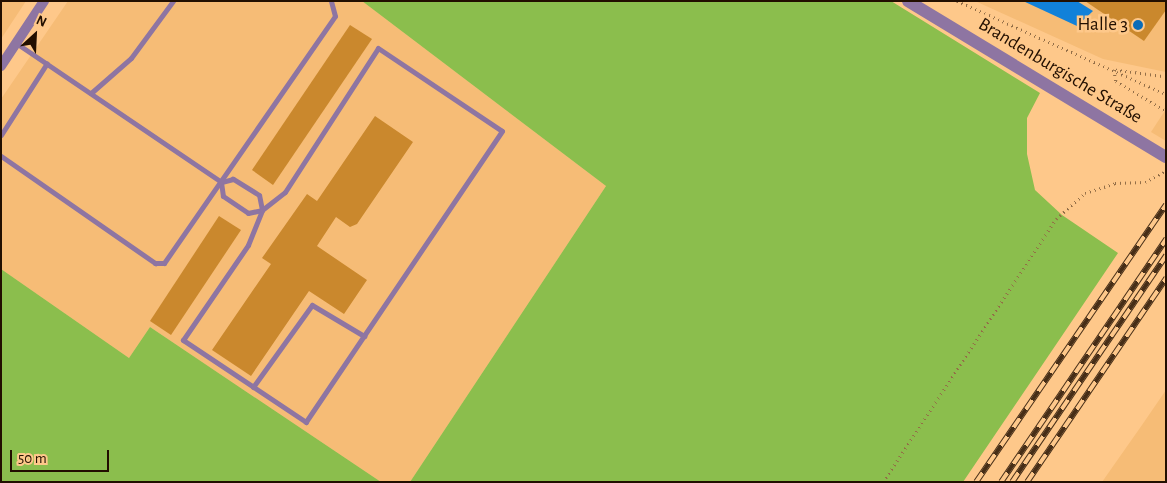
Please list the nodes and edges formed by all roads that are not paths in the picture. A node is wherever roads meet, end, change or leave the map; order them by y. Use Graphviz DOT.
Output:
graph roads {
  1 [pos="44,1"];
  2 [pos="173,1"];
  3 [pos="331,1"];
  4 [pos="908,1"];
  5 [pos="16,42"];
  6 [pos="47,63"];
  7 [pos="1,66"];
  8 [pos="91,93"];
  9 [pos="1,135"];
  10 [pos="1,156"];
  11 [pos="1166,157"];
  12 [pos="221,182"];
  13 [pos="262,210"];
  14 [pos="364,336"];
  15 [pos="253,387"];
  1 -- 5 [label="street"];
  2 -- 8 [label="lane"];
  3 -- 12 [label="lane"];
  4 -- 11 [label="street, Brandenburgische Straße"];
  5 -- 6 [label="lane"];
  5 -- 7 [label="street"];
  6 -- 8 [label="lane"];
  6 -- 9 [label="lane"];
  8 -- 12 [label="lane"];
  10 -- 12 [label="lane"];
  12 -- 13 [label="lane"];
  12 -- 13 [label="lane"];
  13 -- 14 [label="lane"];
  13 -- 15 [label="lane"];
  14 -- 15 [label="lane"];
  14 -- 15 [label="lane"];
}
